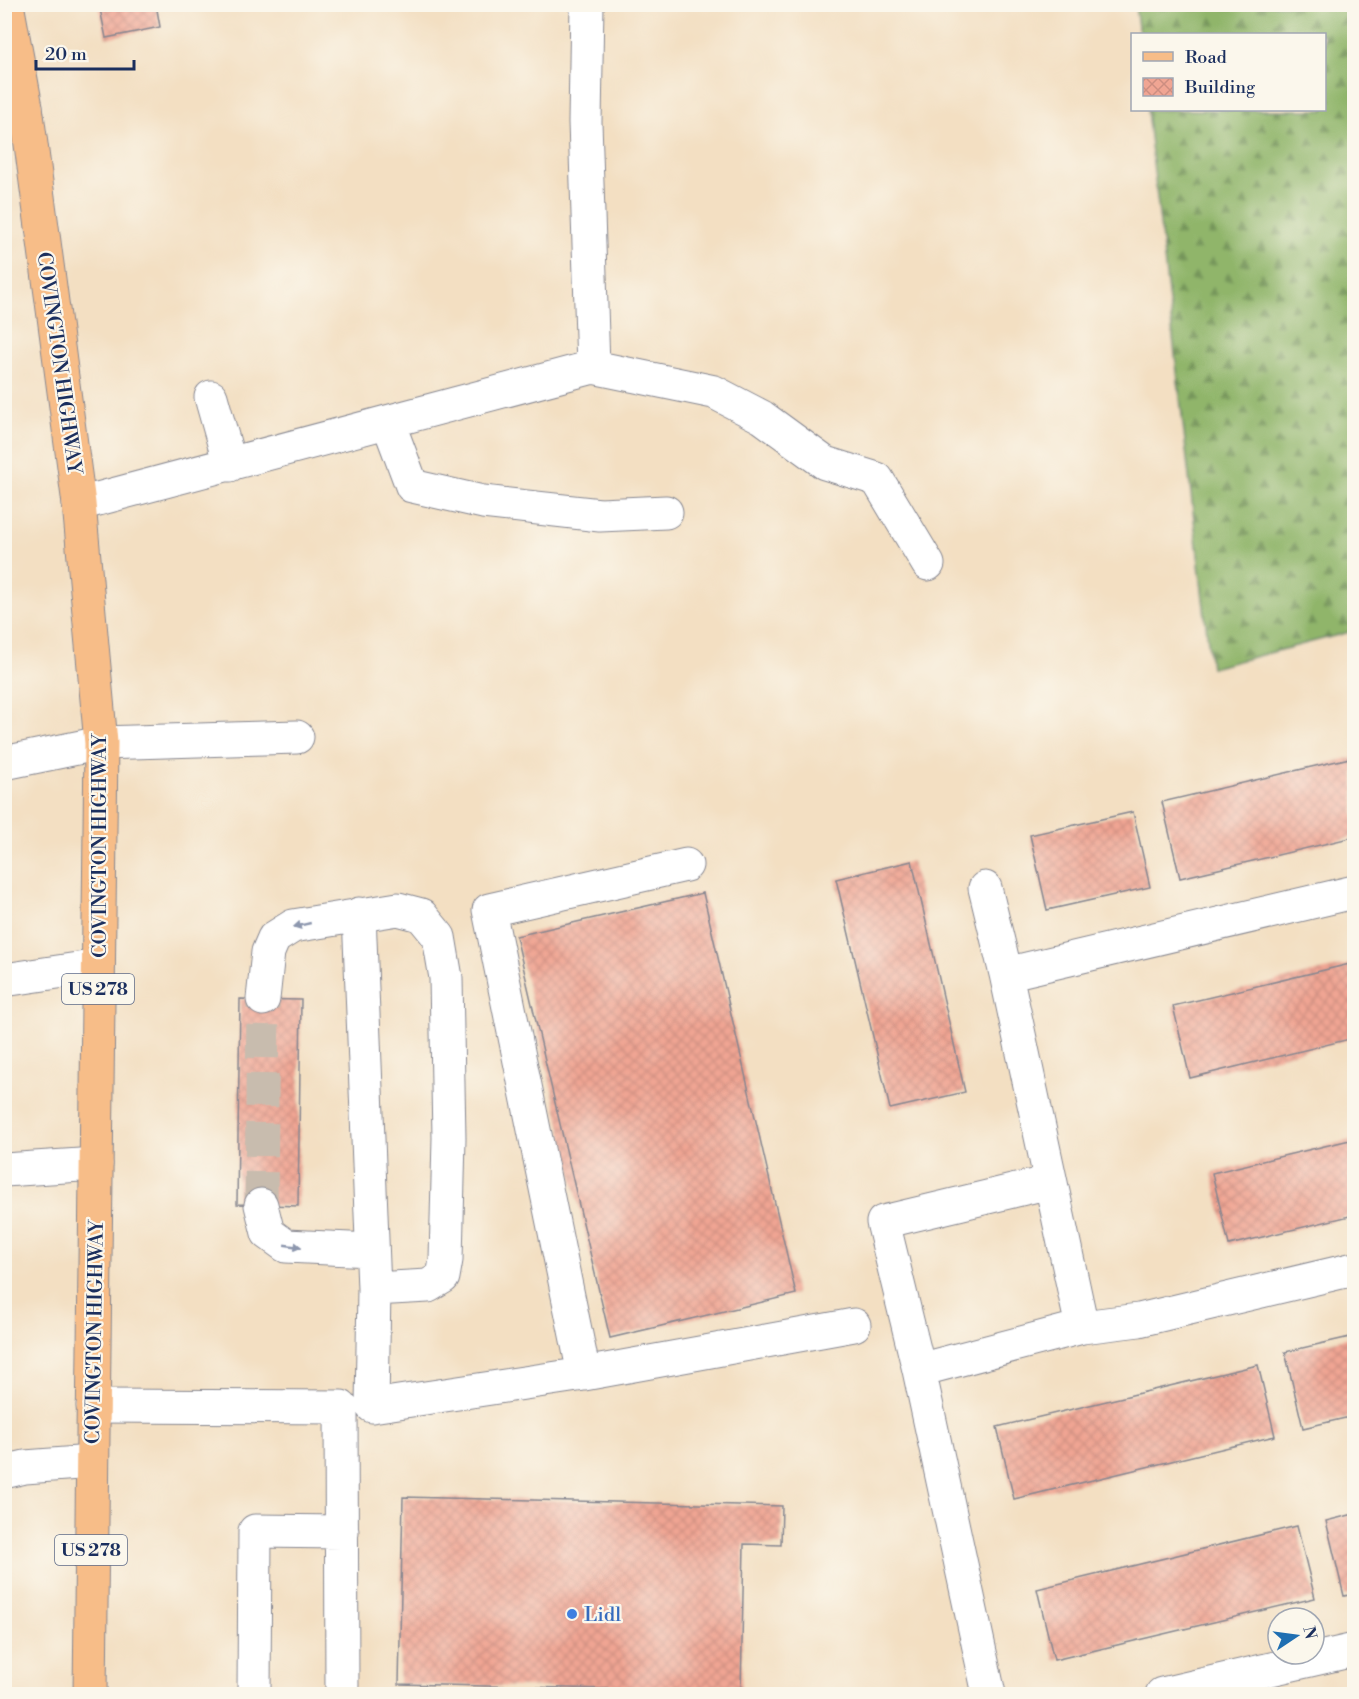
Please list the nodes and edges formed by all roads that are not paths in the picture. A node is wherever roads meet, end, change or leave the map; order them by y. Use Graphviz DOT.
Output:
graph roads {
  1 [pos="7,4"];
  2 [pos="587,4"];
  3 [pos="15,109"];
  4 [pos="593,367"];
  5 [pos="211,396"];
  6 [pos="388,422"];
  7 [pos="230,465"];
  8 [pos="79,504"];
  9 [pos="666,512"];
  10 [pos="928,564"];
  11 [pos="297,737"];
  12 [pos="101,743"];
  13 [pos="4,763"];
  14 [pos="686,865"];
  15 [pos="985,888"];
  16 [pos="1354,892"];
  17 [pos="359,914"];
  18 [pos="98,966"];
  19 [pos="1005,974"];
  20 [pos="4,980"];
  21 [pos="263,999"];
  22 [pos="96,1164"];
  23 [pos="4,1170"];
  24 [pos="1050,1182"];
  25 [pos="261,1205"];
  26 [pos="372,1250"];
  27 [pos="1354,1269"];
  28 [pos="374,1288"];
  29 [pos="854,1325"];
  30 [pos="1082,1327"];
  31 [pos="919,1370"];
  32 [pos="584,1374"];
  33 [pos="93,1406"];
  34 [pos="92,1462"];
  35 [pos="4,1472"];
  36 [pos="342,1532"];
  37 [pos="1354,1650"];
  38 [pos="90,1695"];
  39 [pos="254,1695"];
  40 [pos="342,1695"];
  41 [pos="988,1695"];
  42 [pos="1162,1695"];
  1 -- 3 [label="main road, COVINGTON HIGHWAY / US 278"];
  2 -- 4 [label="street"];
  3 -- 8 [label="main road, COVINGTON HIGHWAY / US 278"];
  4 -- 6 [label="street"];
  4 -- 10 [label="street"];
  5 -- 7 [label="street"];
  6 -- 7 [label="street"];
  6 -- 9 [label="street"];
  7 -- 8 [label="street"];
  8 -- 12 [label="main road, COVINGTON HIGHWAY / US 278"];
  11 -- 12 [label="street"];
  12 -- 13 [label="street"];
  12 -- 18 [label="main road, COVINGTON HIGHWAY / US 278"];
  14 -- 32 [label="street"];
  15 -- 19 [label="street"];
  16 -- 19 [label="street"];
  17 -- 21 [label="street, one-way"];
  17 -- 26 [label="street"];
  17 -- 28 [label="street"];
  18 -- 20 [label="street"];
  18 -- 22 [label="main road, COVINGTON HIGHWAY / US 278"];
  19 -- 24 [label="street"];
  22 -- 23 [label="street"];
  22 -- 33 [label="main road, COVINGTON HIGHWAY / US 278"];
  24 -- 30 [label="street"];
  24 -- 31 [label="street"];
  25 -- 26 [label="street, one-way"];
  26 -- 28 [label="street"];
  27 -- 30 [label="street"];
  28 -- 32 [label="street"];
  29 -- 32 [label="street"];
  30 -- 31 [label="street"];
  31 -- 41 [label="street"];
  33 -- 34 [label="main road, COVINGTON HIGHWAY / US 278"];
  33 -- 36 [label="street"];
  34 -- 35 [label="street"];
  34 -- 38 [label="main road, COVINGTON HIGHWAY / US 278"];
  36 -- 39 [label="street"];
  36 -- 40 [label="street"];
  37 -- 42 [label="street"];
}
